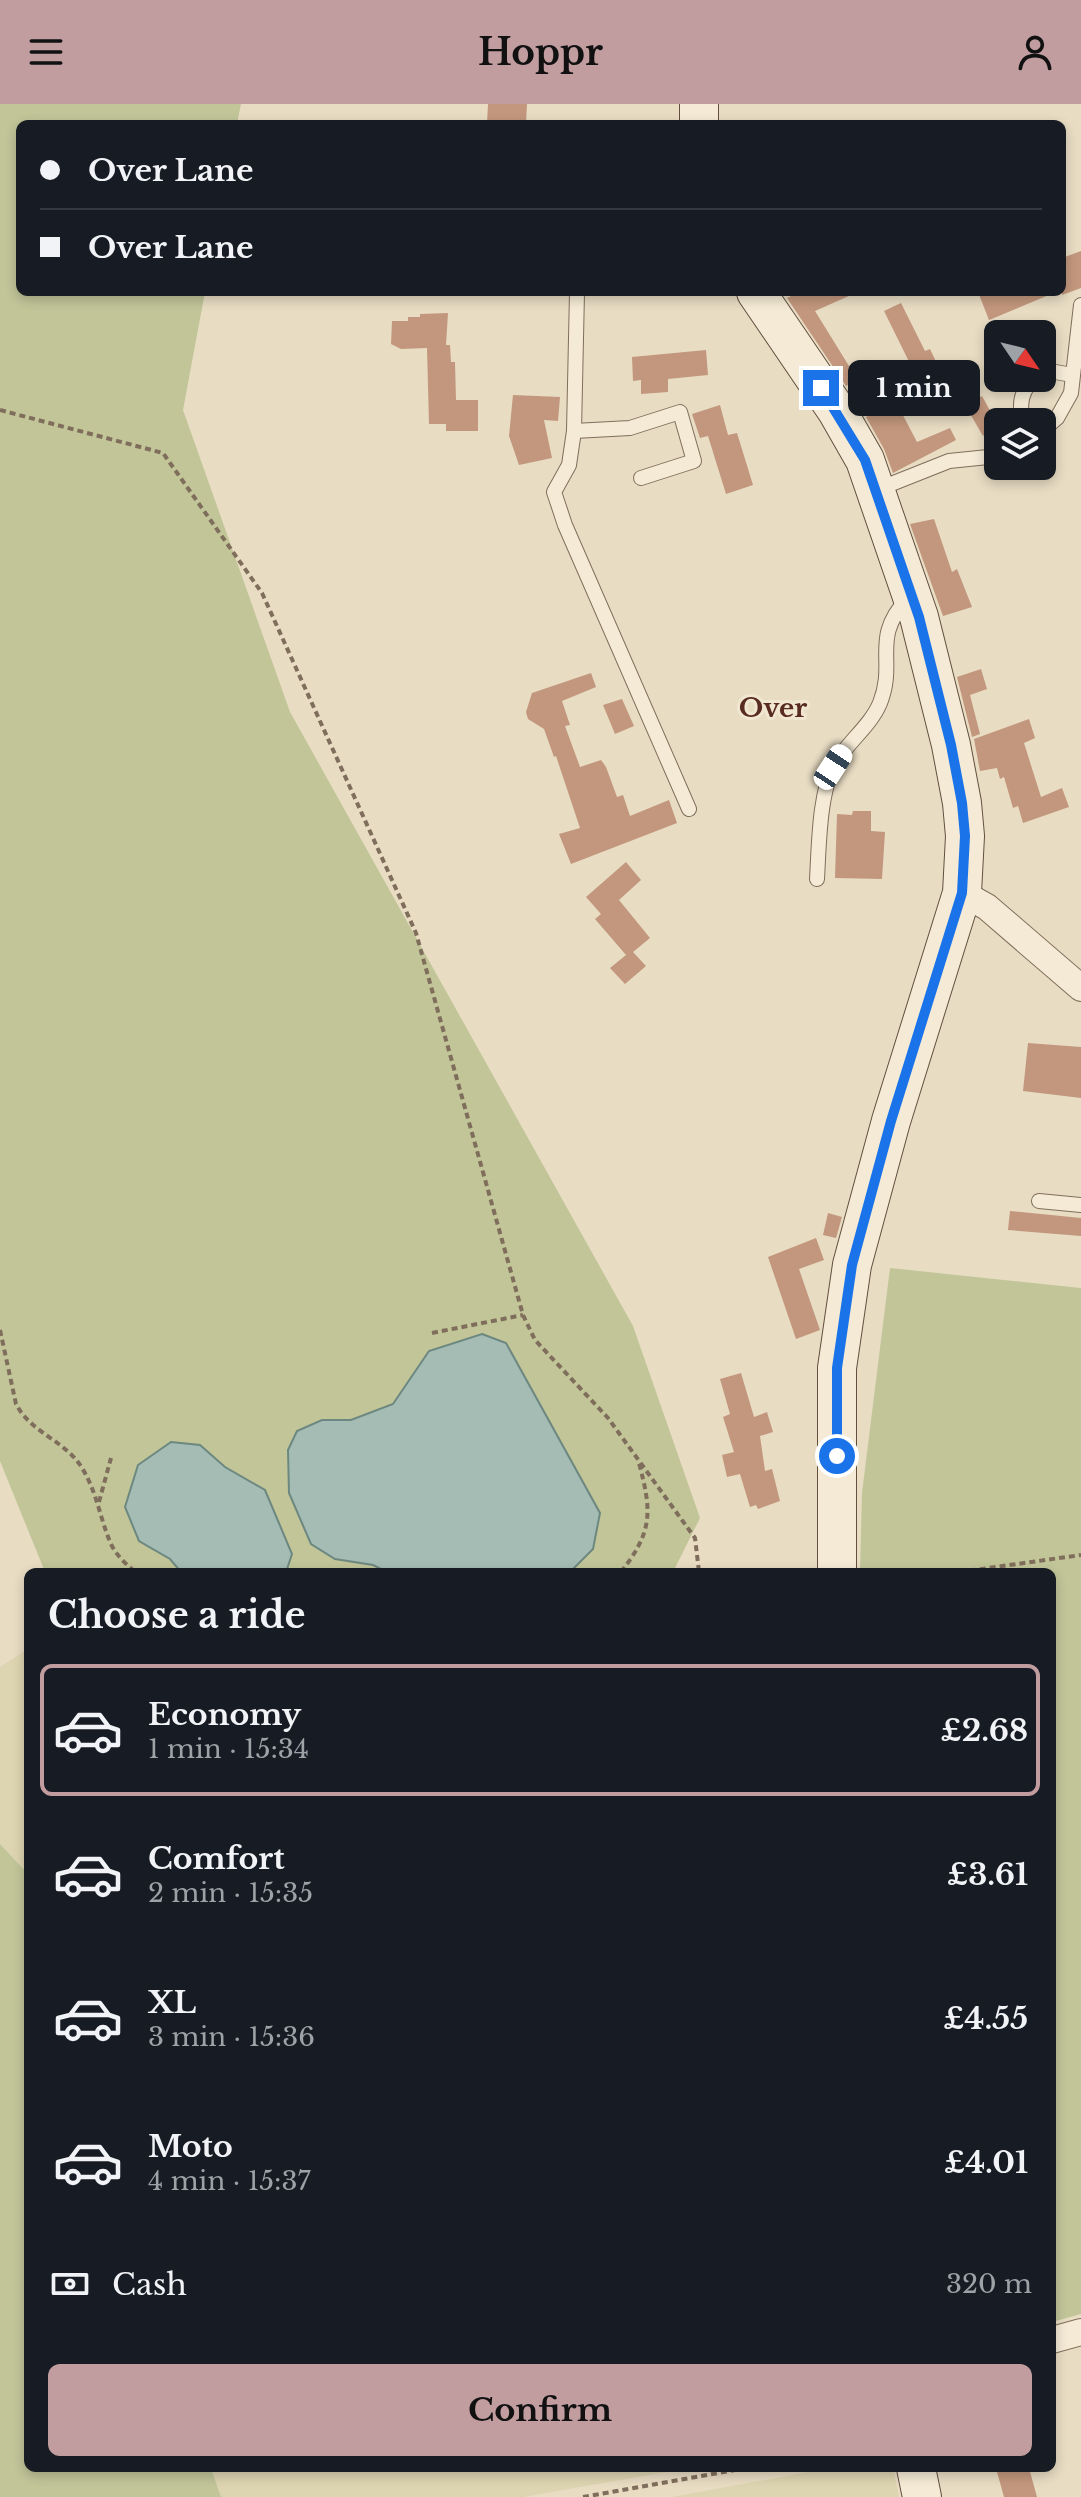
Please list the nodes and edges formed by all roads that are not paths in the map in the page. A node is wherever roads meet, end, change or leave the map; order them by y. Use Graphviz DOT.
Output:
graph roads {
  1 [pos="577,296"];
  2 [pos="759,296"];
  3 [pos="1081,305"];
  4 [pos="1056,372"];
  5 [pos="1072,375"];
  6 [pos="1056,419"];
  7 [pos="574,431"];
  8 [pos="984,457"];
  9 [pos="641,478"];
  10 [pos="876,490"];
  11 [pos="911,595"];
  12 [pos="689,809"];
  13 [pos="817,879"];
  14 [pos="962,893"];
  15 [pos="1081,988"];
  16 [pos="1039,1201"];
  17 [pos="1081,1205"];
  18 [pos="837,1568"];
  19 [pos="1081,2332"];
  20 [pos="1056,2339"];
  21 [pos="917,2472"];
  22 [pos="922,2497"];
  1 -- 7 [label="lane"];
  2 -- 10 [label="street"];
  3 -- 5 [label="lane"];
  4 -- 5 [label="lane"];
  5 -- 6 [label="lane"];
  7 -- 9 [label="lane"];
  7 -- 12 [label="lane"];
  8 -- 10 [label="lane"];
  10 -- 11 [label="street"];
  11 -- 13 [label="lane"];
  11 -- 14 [label="street"];
  14 -- 15 [label="street"];
  14 -- 18 [label="street"];
  16 -- 17 [label="lane"];
  19 -- 20 [label="street"];
  21 -- 22 [label="street"];
}
